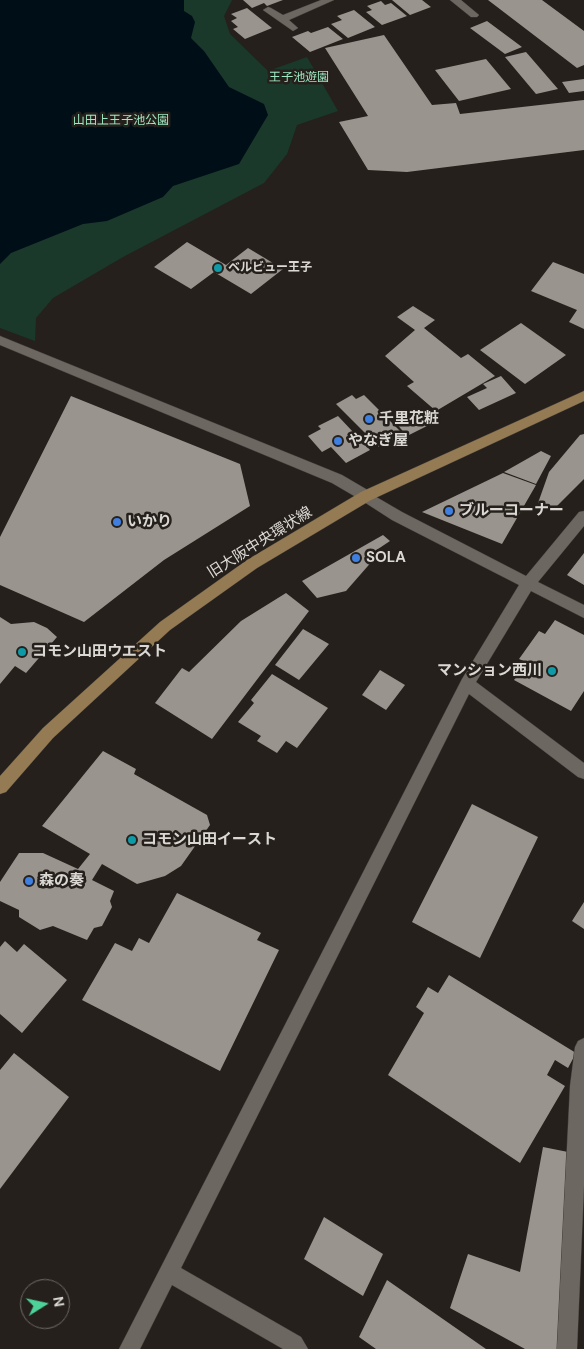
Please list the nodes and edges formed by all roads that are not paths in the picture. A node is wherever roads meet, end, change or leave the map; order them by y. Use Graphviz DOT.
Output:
graph roads {
  1 [pos="330,0"];
  2 [pos="455,0"];
  3 [pos="268,10"];
  4 [pos="474,15"];
  5 [pos="282,19"];
  6 [pos="293,28"];
  7 [pos="0,340"];
  8 [pos="584,396"];
  9 [pos="366,496"];
  10 [pos="584,516"];
  11 [pos="529,582"];
  12 [pos="584,612"];
  13 [pos="467,684"];
  14 [pos="584,772"];
  15 [pos="0,787"];
  16 [pos="584,1047"];
  17 [pos="581,1085"];
  18 [pos="169,1272"];
  19 [pos="129,1349"];
  20 [pos="298,1349"];
  21 [pos="567,1349"];
  1 -- 5 [label="street"];
  2 -- 4 [label="street"];
  3 -- 5 [label="street"];
  5 -- 6 [label="street"];
  7 -- 9 [label="street"];
  8 -- 9 [label="main road, 旧大阪中央環状線"];
  9 -- 11 [label="street"];
  9 -- 15 [label="main road, 旧大阪中央環状線"];
  10 -- 11 [label="street"];
  11 -- 12 [label="street"];
  11 -- 13 [label="street"];
  13 -- 14 [label="street"];
  13 -- 18 [label="street"];
  16 -- 17 [label="street"];
  17 -- 21 [label="street"];
  18 -- 19 [label="street"];
  18 -- 20 [label="street"];
}
